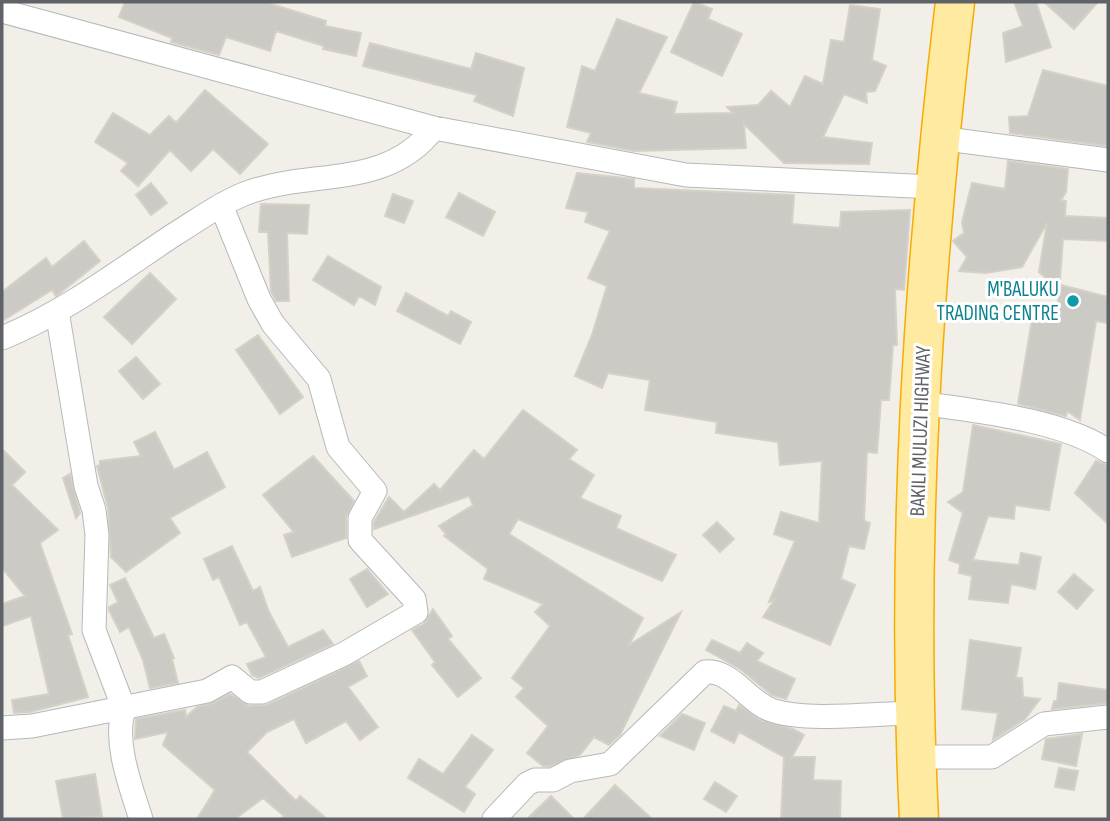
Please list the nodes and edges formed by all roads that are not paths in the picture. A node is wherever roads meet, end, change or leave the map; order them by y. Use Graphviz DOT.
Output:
graph roads {
  1 [pos="955,2"];
  2 [pos="2,11"];
  3 [pos="435,128"];
  4 [pos="939,138"];
  5 [pos="1108,160"];
  6 [pos="933,187"];
  7 [pos="221,205"];
  8 [pos="57,311"];
  9 [pos="2,338"];
  10 [pos="919,403"];
  11 [pos="1108,451"];
  12 [pos="124,709"];
  13 [pos="916,713"];
  14 [pos="1108,717"];
  15 [pos="2,728"];
  16 [pos="916,757"];
  17 [pos="141,819"];
  18 [pos="494,819"];
  19 [pos="919,819"];
  1 -- 4 [label="highway, BAKILI MULUZI HIGHWAY"];
  2 -- 3 [label="street"];
  3 -- 6 [label="street"];
  3 -- 7 [label="street"];
  4 -- 5 [label="street"];
  4 -- 6 [label="highway, BAKILI MULUZI HIGHWAY"];
  6 -- 10 [label="highway, BAKILI MULUZI HIGHWAY"];
  7 -- 8 [label="street"];
  7 -- 12 [label="street"];
  8 -- 9 [label="street"];
  8 -- 12 [label="street"];
  10 -- 11 [label="street"];
  10 -- 13 [label="highway, BAKILI MULUZI HIGHWAY"];
  12 -- 15 [label="street"];
  12 -- 17 [label="street"];
  13 -- 16 [label="highway, BAKILI MULUZI HIGHWAY"];
  13 -- 18 [label="street"];
  14 -- 16 [label="street"];
  16 -- 19 [label="highway, BAKILI MULUZI HIGHWAY"];
}
